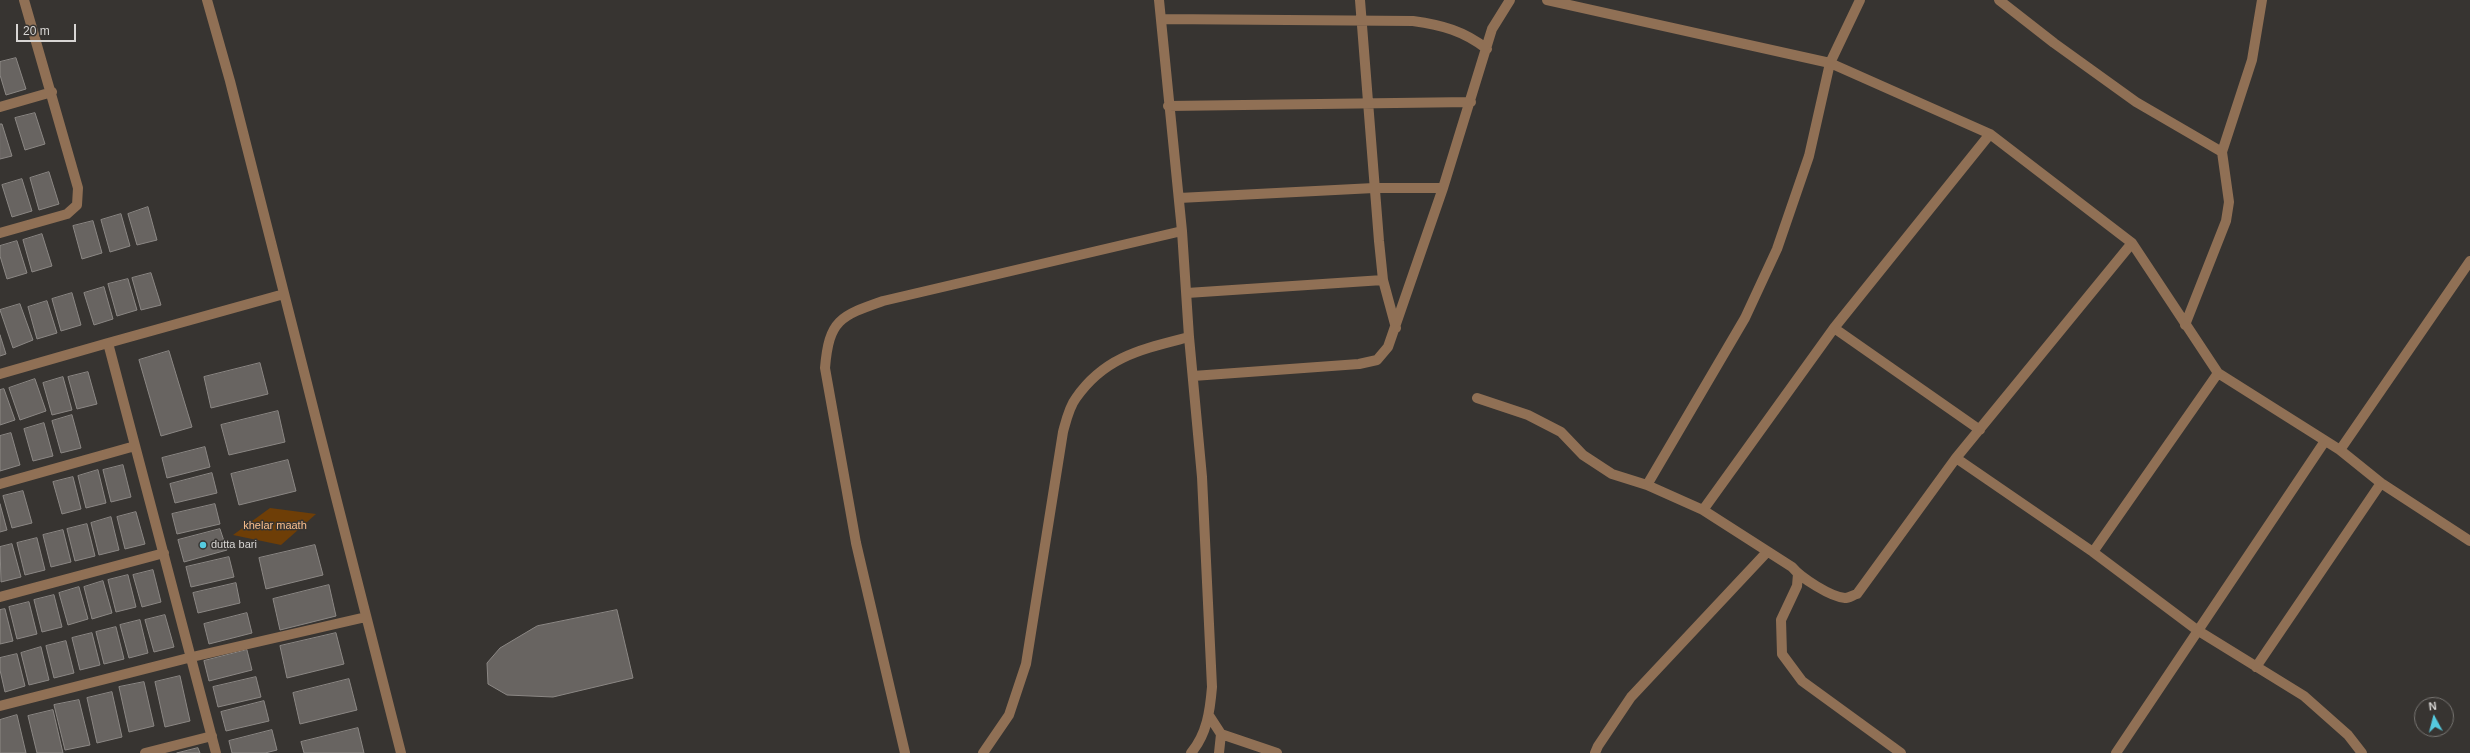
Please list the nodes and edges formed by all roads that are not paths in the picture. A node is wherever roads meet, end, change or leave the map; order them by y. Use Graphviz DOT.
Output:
graph roads {
  1 [pos="24,0"];
  2 [pos="207,0"];
  3 [pos="1159,0"];
  4 [pos="1360,0"];
  5 [pos="1510,0"];
  6 [pos="1547,0"];
  7 [pos="1860,0"];
  8 [pos="1999,0"];
  9 [pos="2262,0"];
  10 [pos="1161,19"];
  11 [pos="1360,19"];
  12 [pos="1487,49"];
  13 [pos="1830,63"];
  14 [pos="52,92"];
  15 [pos="1471,102"];
  16 [pos="1368,104"];
  17 [pos="1168,106"];
  18 [pos="0,107"];
  19 [pos="1990,134"];
  20 [pos="2222,152"];
  21 [pos="1374,188"];
  22 [pos="1443,188"];
  23 [pos="1179,198"];
  24 [pos="1182,231"];
  25 [pos="0,233"];
  26 [pos="2132,243"];
  27 [pos="2470,261"];
  28 [pos="1383,280"];
  29 [pos="1187,293"];
  30 [pos="284,294"];
  31 [pos="2185,325"];
  32 [pos="1396,328"];
  33 [pos="1834,328"];
  34 [pos="1189,337"];
  35 [pos="108,343"];
  36 [pos="2218,373"];
  37 [pos="0,374"];
  38 [pos="1193,376"];
  39 [pos="1477,398"];
  40 [pos="1980,430"];
  41 [pos="2325,441"];
  42 [pos="135,446"];
  43 [pos="2340,450"];
  44 [pos="1956,458"];
  45 [pos="2381,482"];
  46 [pos="0,484"];
  47 [pos="1647,485"];
  48 [pos="1703,510"];
  49 [pos="2470,541"];
  50 [pos="1767,552"];
  51 [pos="2093,552"];
  52 [pos="164,553"];
  53 [pos="1798,574"];
  54 [pos="0,596"];
  55 [pos="366,616"];
  56 [pos="2197,630"];
  57 [pos="192,657"];
  58 [pos="2256,667"];
  59 [pos="0,706"];
  60 [pos="1210,717"];
  61 [pos="1221,734"];
  62 [pos="212,736"];
  63 [pos="145,753"];
  64 [pos="216,753"];
  65 [pos="401,753"];
  66 [pos="905,753"];
  67 [pos="983,753"];
  68 [pos="1191,753"];
  69 [pos="1219,753"];
  70 [pos="1277,753"];
  71 [pos="1595,753"];
  72 [pos="1901,753"];
  73 [pos="2116,753"];
  74 [pos="2362,753"];
  1 -- 14 [label="street"];
  2 -- 30 [label="street"];
  3 -- 10 [label="street"];
  4 -- 11 [label="street"];
  5 -- 12 [label="street"];
  6 -- 13 [label="street"];
  7 -- 13 [label="street"];
  8 -- 20 [label="street"];
  9 -- 20 [label="street"];
  10 -- 11 [label="street"];
  10 -- 17 [label="street"];
  11 -- 12 [label="street"];
  11 -- 16 [label="street"];
  12 -- 15 [label="street"];
  13 -- 19 [label="street"];
  13 -- 47 [label="street"];
  14 -- 18 [label="street"];
  14 -- 25 [label="street"];
  15 -- 16 [label="street"];
  15 -- 22 [label="street"];
  16 -- 17 [label="street"];
  16 -- 21 [label="street"];
  17 -- 23 [label="street"];
  19 -- 26 [label="street"];
  19 -- 33 [label="street"];
  20 -- 31 [label="street"];
  21 -- 22 [label="street"];
  21 -- 23 [label="street"];
  21 -- 28 [label="street"];
  22 -- 32 [label="street"];
  23 -- 24 [label="street"];
  24 -- 29 [label="street"];
  24 -- 66 [label="street"];
  26 -- 31 [label="street"];
  26 -- 40 [label="street"];
  27 -- 43 [label="street"];
  28 -- 29 [label="street"];
  28 -- 32 [label="street"];
  29 -- 34 [label="street"];
  30 -- 35 [label="street"];
  30 -- 55 [label="street"];
  31 -- 36 [label="street"];
  32 -- 38 [label="street"];
  33 -- 40 [label="street"];
  33 -- 48 [label="street"];
  34 -- 38 [label="street"];
  34 -- 67 [label="street"];
  35 -- 37 [label="street"];
  35 -- 42 [label="street"];
  36 -- 41 [label="street"];
  36 -- 51 [label="street"];
  38 -- 60 [label="street"];
  39 -- 47 [label="street"];
  40 -- 44 [label="street"];
  41 -- 43 [label="street"];
  41 -- 56 [label="street"];
  42 -- 46 [label="street"];
  42 -- 52 [label="street"];
  43 -- 45 [label="street"];
  44 -- 51 [label="street"];
  44 -- 53 [label="street"];
  45 -- 49 [label="street"];
  45 -- 58 [label="street"];
  47 -- 48 [label="street"];
  48 -- 50 [label="street"];
  50 -- 53 [label="street"];
  50 -- 71 [label="street"];
  51 -- 56 [label="street"];
  52 -- 54 [label="street"];
  52 -- 57 [label="street"];
  53 -- 72 [label="street"];
  55 -- 57 [label="street"];
  55 -- 65 [label="street"];
  56 -- 58 [label="street"];
  56 -- 73 [label="street"];
  57 -- 59 [label="street"];
  57 -- 62 [label="street"];
  58 -- 74 [label="street"];
  60 -- 61 [label="street"];
  60 -- 68 [label="street"];
  61 -- 69 [label="street"];
  61 -- 70 [label="street"];
  62 -- 63 [label="street"];
  62 -- 64 [label="street"];
}
